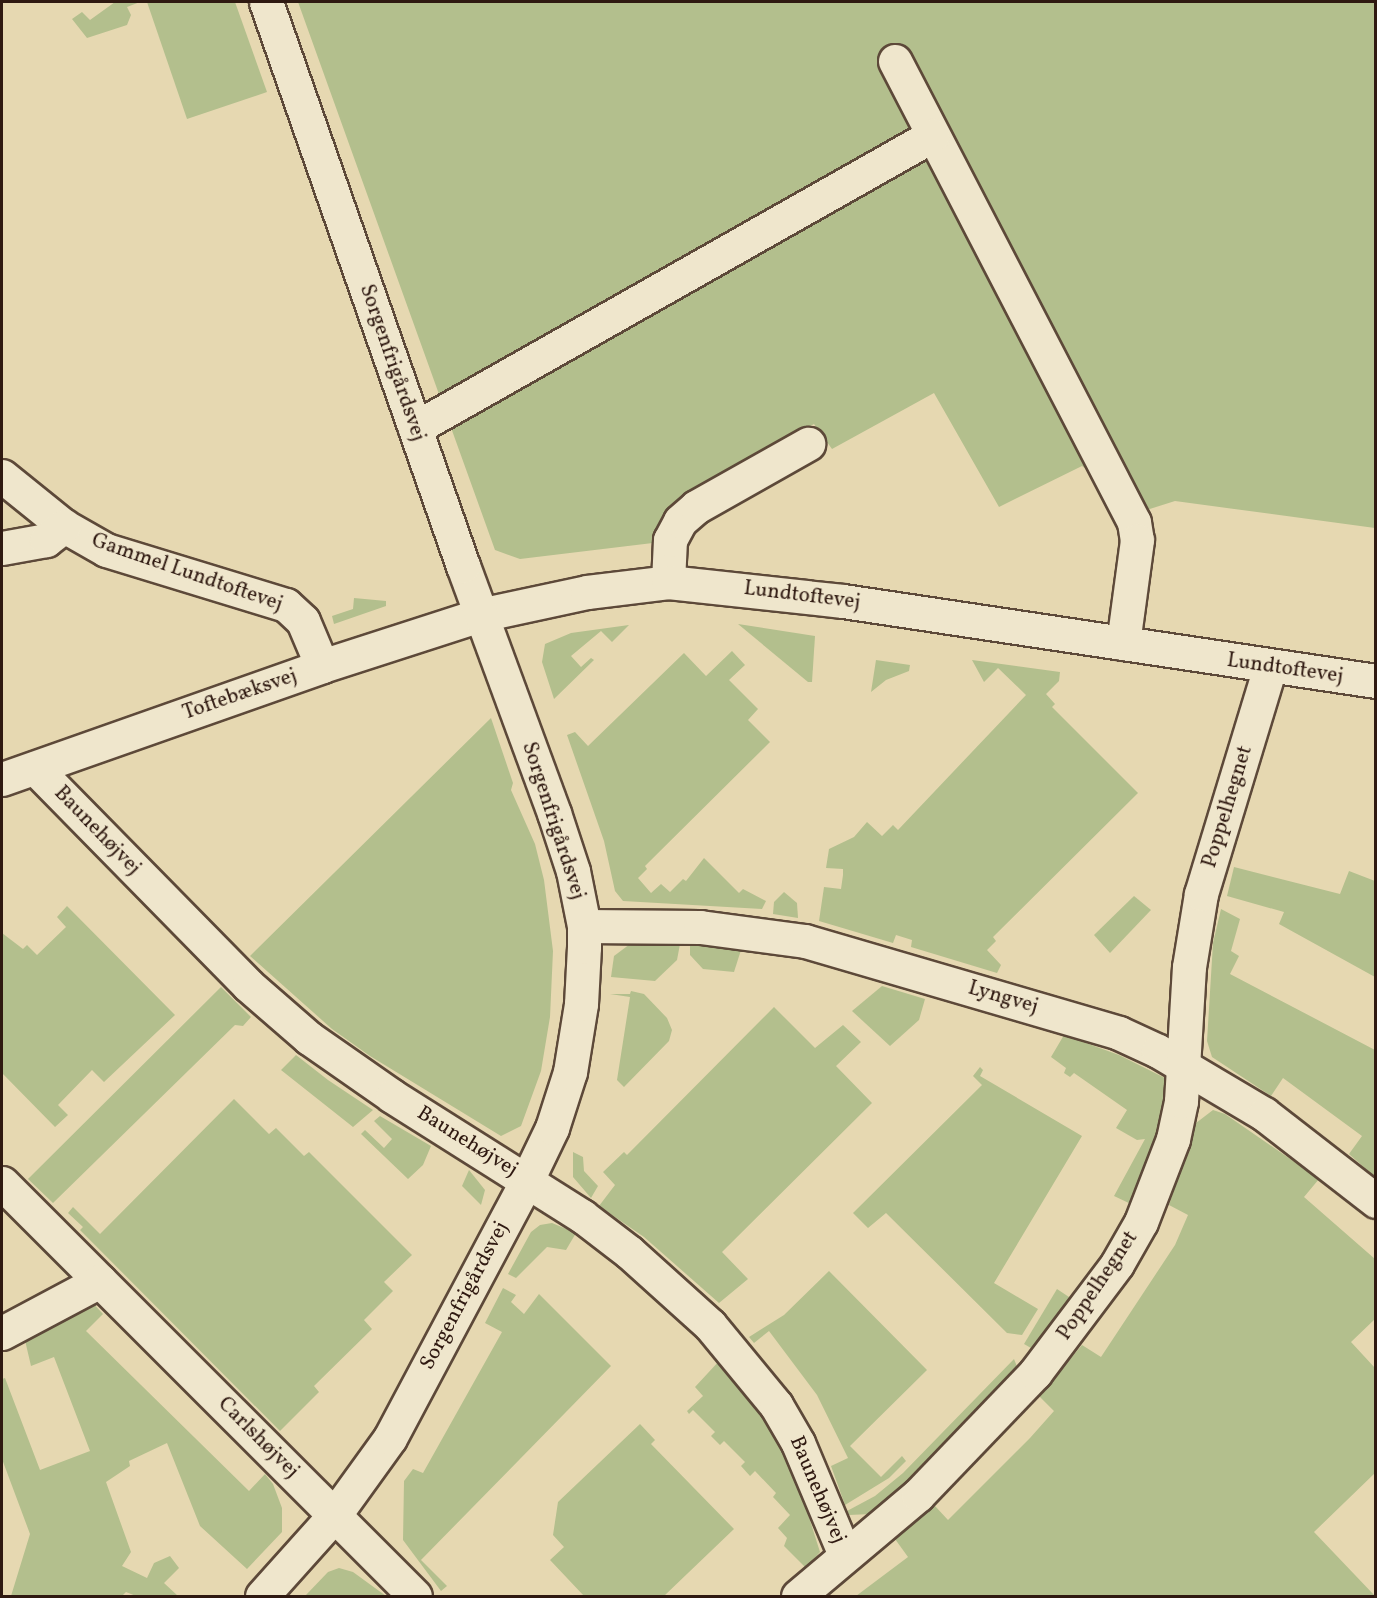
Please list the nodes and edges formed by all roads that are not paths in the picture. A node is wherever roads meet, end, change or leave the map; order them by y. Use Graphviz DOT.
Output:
graph roads {
  1 [pos="266,2"];
  2 [pos="895,61"];
  3 [pos="933,135"];
  4 [pos="415,428"];
  5 [pos="808,444"];
  6 [pos="2,476"];
  7 [pos="64,526"];
  8 [pos="2,548"];
  9 [pos="668,582"];
  10 [pos="480,615"];
  11 [pos="1123,643"];
  12 [pos="322,666"];
  13 [pos="1270,667"];
  14 [pos="1376,681"];
  15 [pos="35,768"];
  16 [pos="2,779"];
  17 [pos="584,926"];
  18 [pos="1182,1067"];
  19 [pos="527,1180"];
  20 [pos="2,1183"];
  21 [pos="1376,1201"];
  22 [pos="100,1281"];
  23 [pos="2,1333"];
  24 [pos="333,1517"];
  25 [pos="845,1555"];
  26 [pos="262,1596"];
  27 [pos="414,1596"];
  28 [pos="798,1596"];
  1 -- 4 [label="street, Sorgenfrigårdsvej"];
  2 -- 3 [label="street"];
  3 -- 4 [label="street"];
  3 -- 11 [label="street"];
  4 -- 10 [label="street, Sorgenfrigårdsvej"];
  5 -- 9 [label="street"];
  6 -- 7 [label="street, Gammel Lundtoftevej"];
  7 -- 8 [label="street"];
  7 -- 12 [label="street, Gammel Lundtoftevej"];
  9 -- 10 [label="street, Lundtoftevej"];
  9 -- 11 [label="street, Lundtoftevej"];
  10 -- 12 [label="street, Toftebæksvej"];
  10 -- 17 [label="street, Sorgenfrigårdsvej"];
  11 -- 13 [label="street, Lundtoftevej"];
  12 -- 15 [label="street, Toftebæksvej"];
  13 -- 14 [label="street, Lundtoftevej"];
  13 -- 18 [label="street, Poppelhegnet"];
  15 -- 16 [label="street, Toftebæksvej"];
  15 -- 19 [label="street, Baunehøjvej"];
  17 -- 18 [label="street, Lyngvej"];
  17 -- 19 [label="street, Sorgenfrigårdsvej"];
  18 -- 21 [label="street, Lyngvej"];
  18 -- 25 [label="street, Poppelhegnet"];
  19 -- 24 [label="street, Sorgenfrigårdsvej"];
  19 -- 25 [label="street, Baunehøjvej"];
  20 -- 22 [label="street, Carlshøjvej"];
  22 -- 23 [label="street"];
  22 -- 24 [label="street, Carlshøjvej"];
  24 -- 26 [label="street, Sorgenfrigårdsvej"];
  24 -- 27 [label="street, Carlshøjvej"];
  25 -- 28 [label="street, Poppelhegnet"];
}
